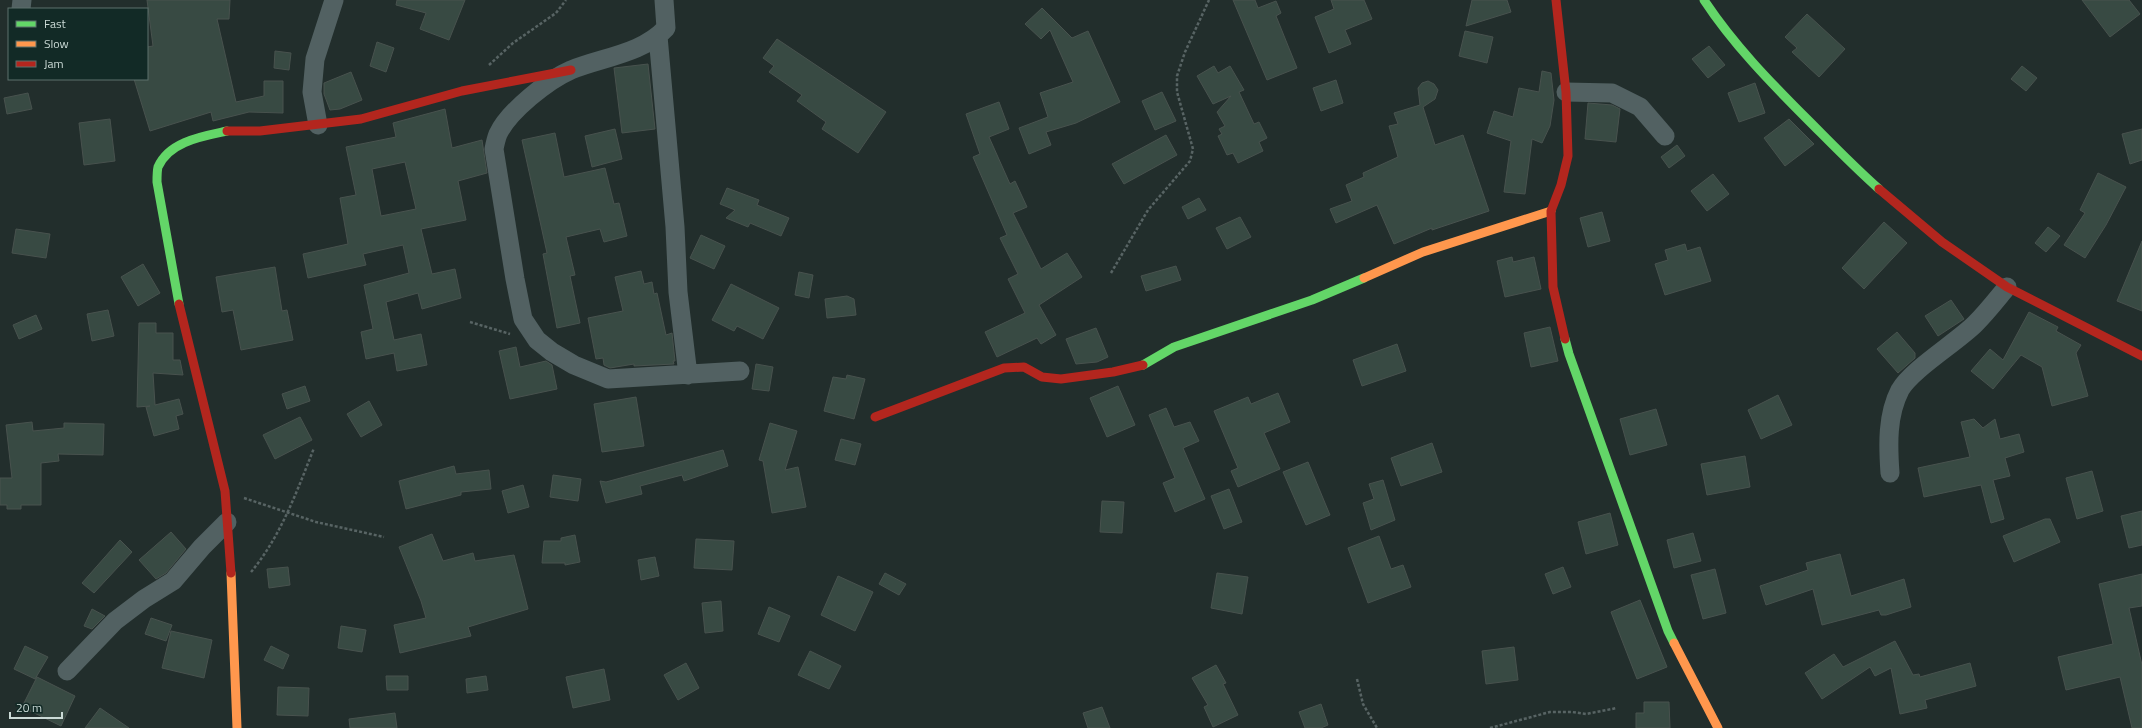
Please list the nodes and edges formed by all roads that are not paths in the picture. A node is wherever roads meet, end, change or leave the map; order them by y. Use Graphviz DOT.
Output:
graph roads {
  1 [pos="334,0"];
  2 [pos="664,0"];
  3 [pos="1556,0"];
  4 [pos="1704,0"];
  5 [pos="658,36"];
  6 [pos="571,70"];
  7 [pos="1566,92"];
  8 [pos="318,124"];
  9 [pos="1665,136"];
  10 [pos="1550,211"];
  11 [pos="2008,287"];
  12 [pos="2142,356"];
  13 [pos="740,371"];
  14 [pos="688,375"];
  15 [pos="875,417"];
  16 [pos="1890,473"];
  17 [pos="227,522"];
  18 [pos="67,671"];
  19 [pos="237,728"];
  20 [pos="1718,728"];
  1 -- 8 [label="street"];
  2 -- 5 [label="street"];
  3 -- 7 [label="street"];
  4 -- 11 [label="street"];
  5 -- 6 [label="street"];
  5 -- 14 [label="street"];
  6 -- 8 [label="street"];
  6 -- 14 [label="street"];
  7 -- 9 [label="street"];
  7 -- 10 [label="street"];
  8 -- 17 [label="street"];
  10 -- 15 [label="street"];
  10 -- 20 [label="street"];
  11 -- 12 [label="street"];
  11 -- 16 [label="street"];
  13 -- 14 [label="street"];
  17 -- 18 [label="street"];
  17 -- 19 [label="street"];
}
